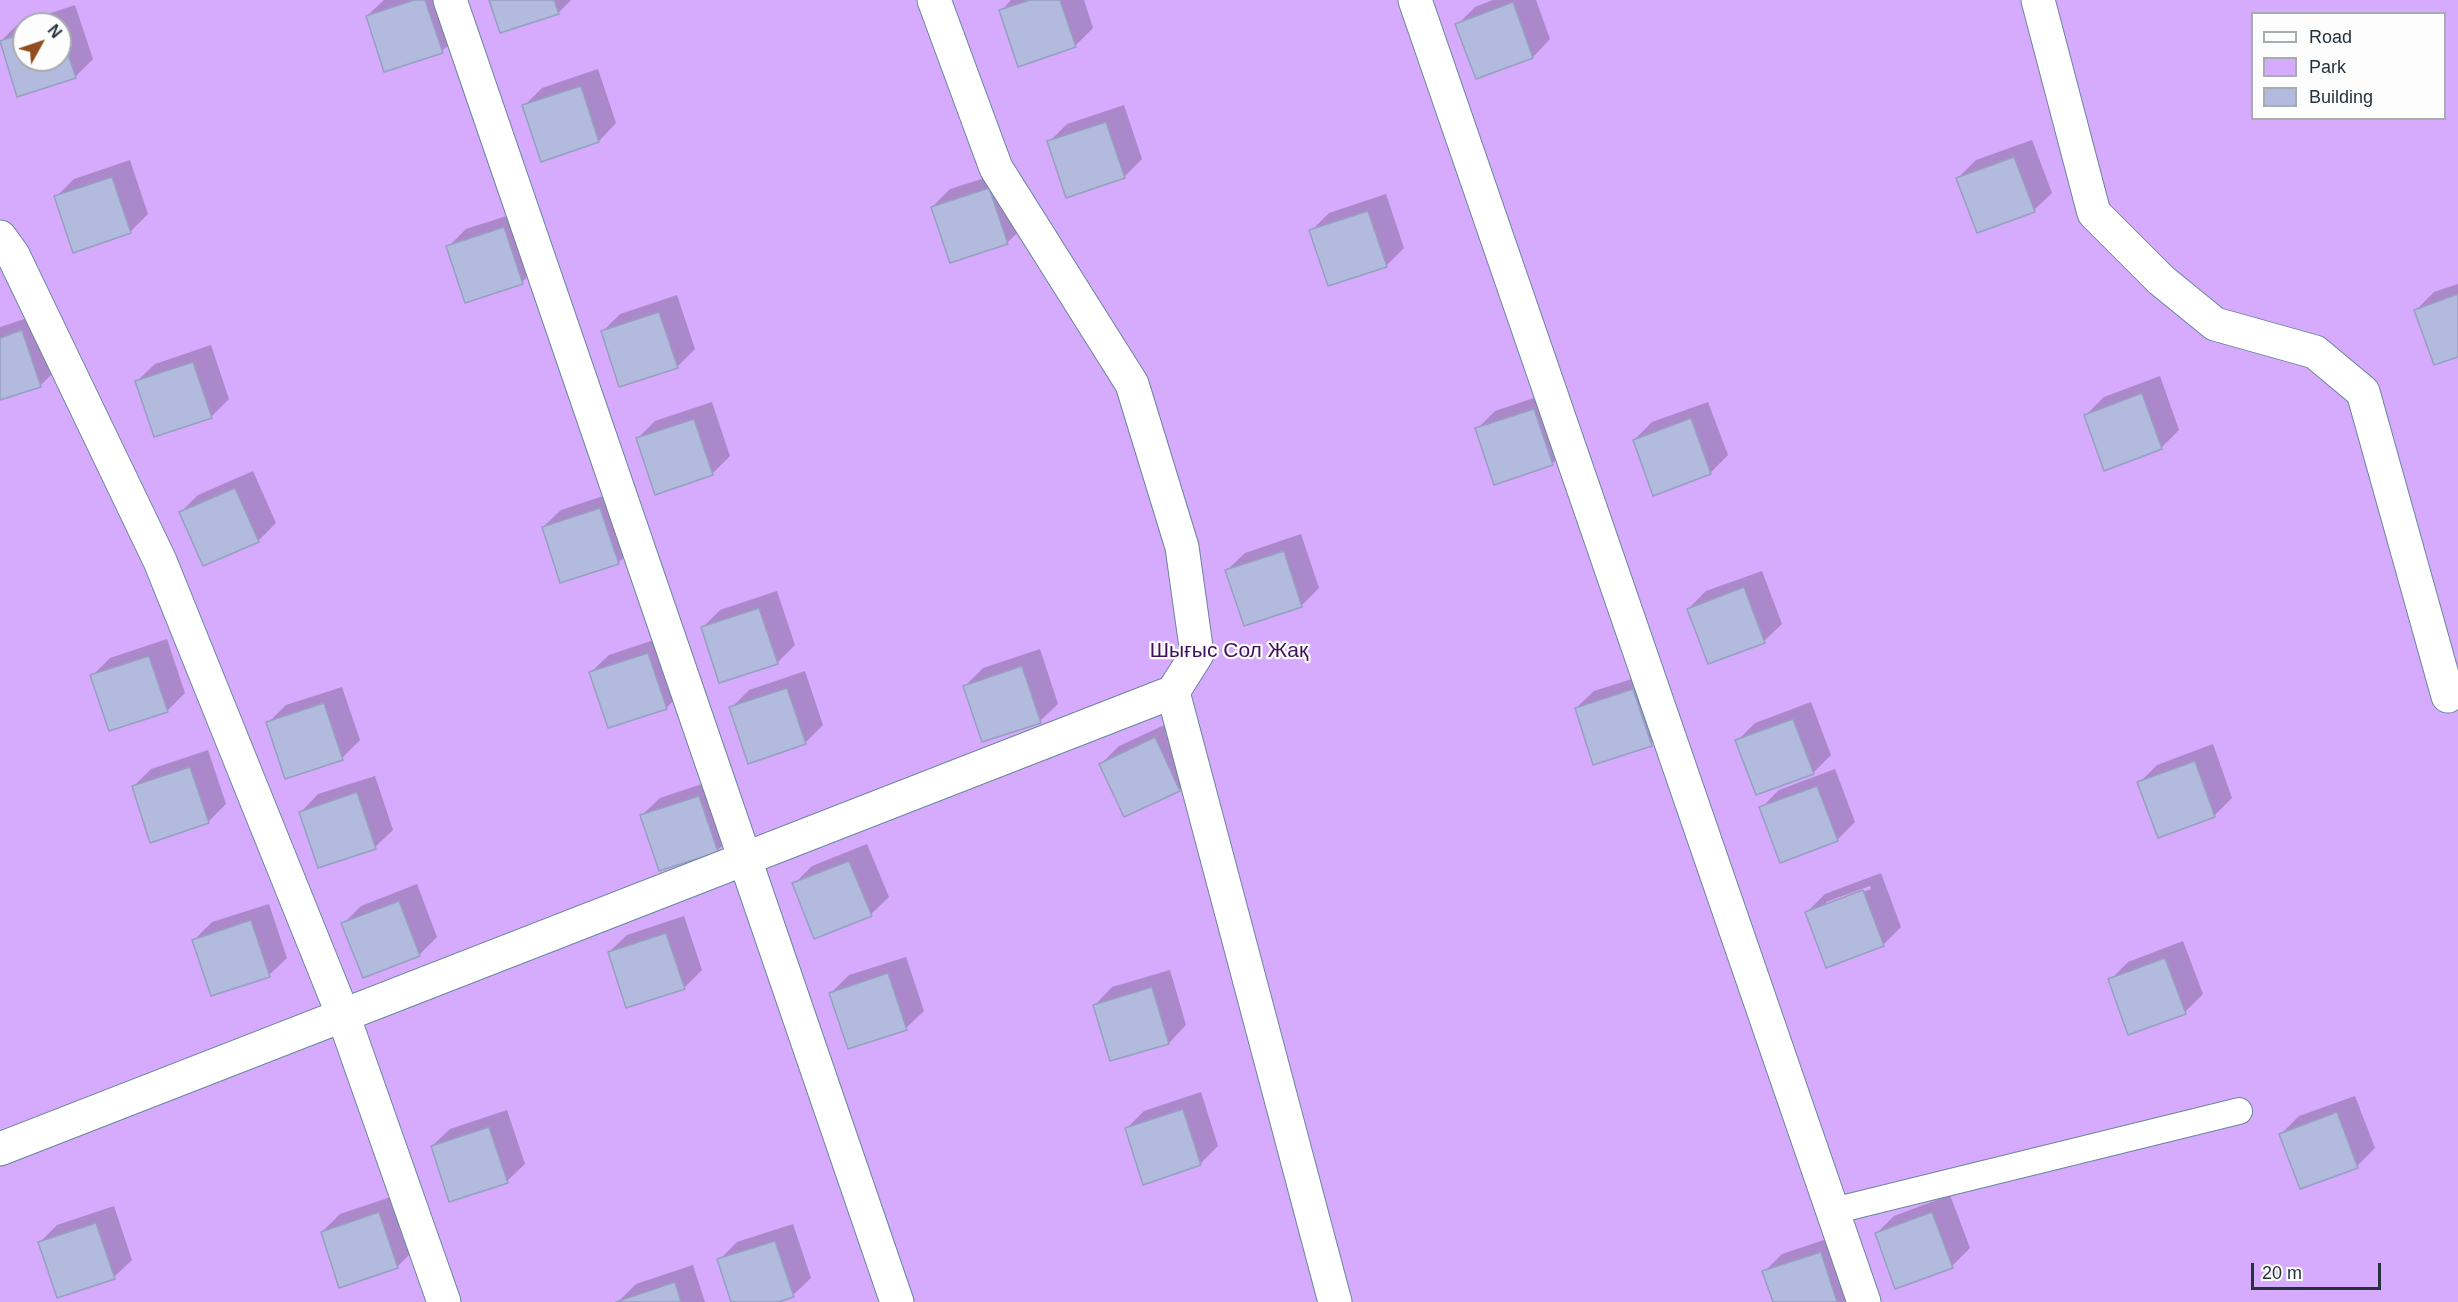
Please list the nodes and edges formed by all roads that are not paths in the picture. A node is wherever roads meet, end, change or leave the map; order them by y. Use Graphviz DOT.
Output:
graph roads {
  1 [pos="450,0"];
  2 [pos="934,0"];
  3 [pos="1415,0"];
  4 [pos="2038,0"];
  5 [pos="0,237"];
  6 [pos="1173,692"];
  7 [pos="2448,696"];
  8 [pos="743,860"];
  9 [pos="343,1015"];
  10 [pos="2239,1111"];
  11 [pos="0,1149"];
  12 [pos="1833,1211"];
  13 [pos="444,1302"];
  14 [pos="897,1302"];
  15 [pos="1335,1302"];
  16 [pos="1864,1302"];
  1 -- 8 [label="street"];
  2 -- 6 [label="street"];
  3 -- 12 [label="street"];
  4 -- 7 [label="street"];
  5 -- 9 [label="street"];
  6 -- 8 [label="street"];
  6 -- 15 [label="street"];
  8 -- 9 [label="street"];
  8 -- 14 [label="street"];
  9 -- 11 [label="street"];
  9 -- 13 [label="street"];
  10 -- 12 [label="lane"];
  12 -- 16 [label="street"];
}
